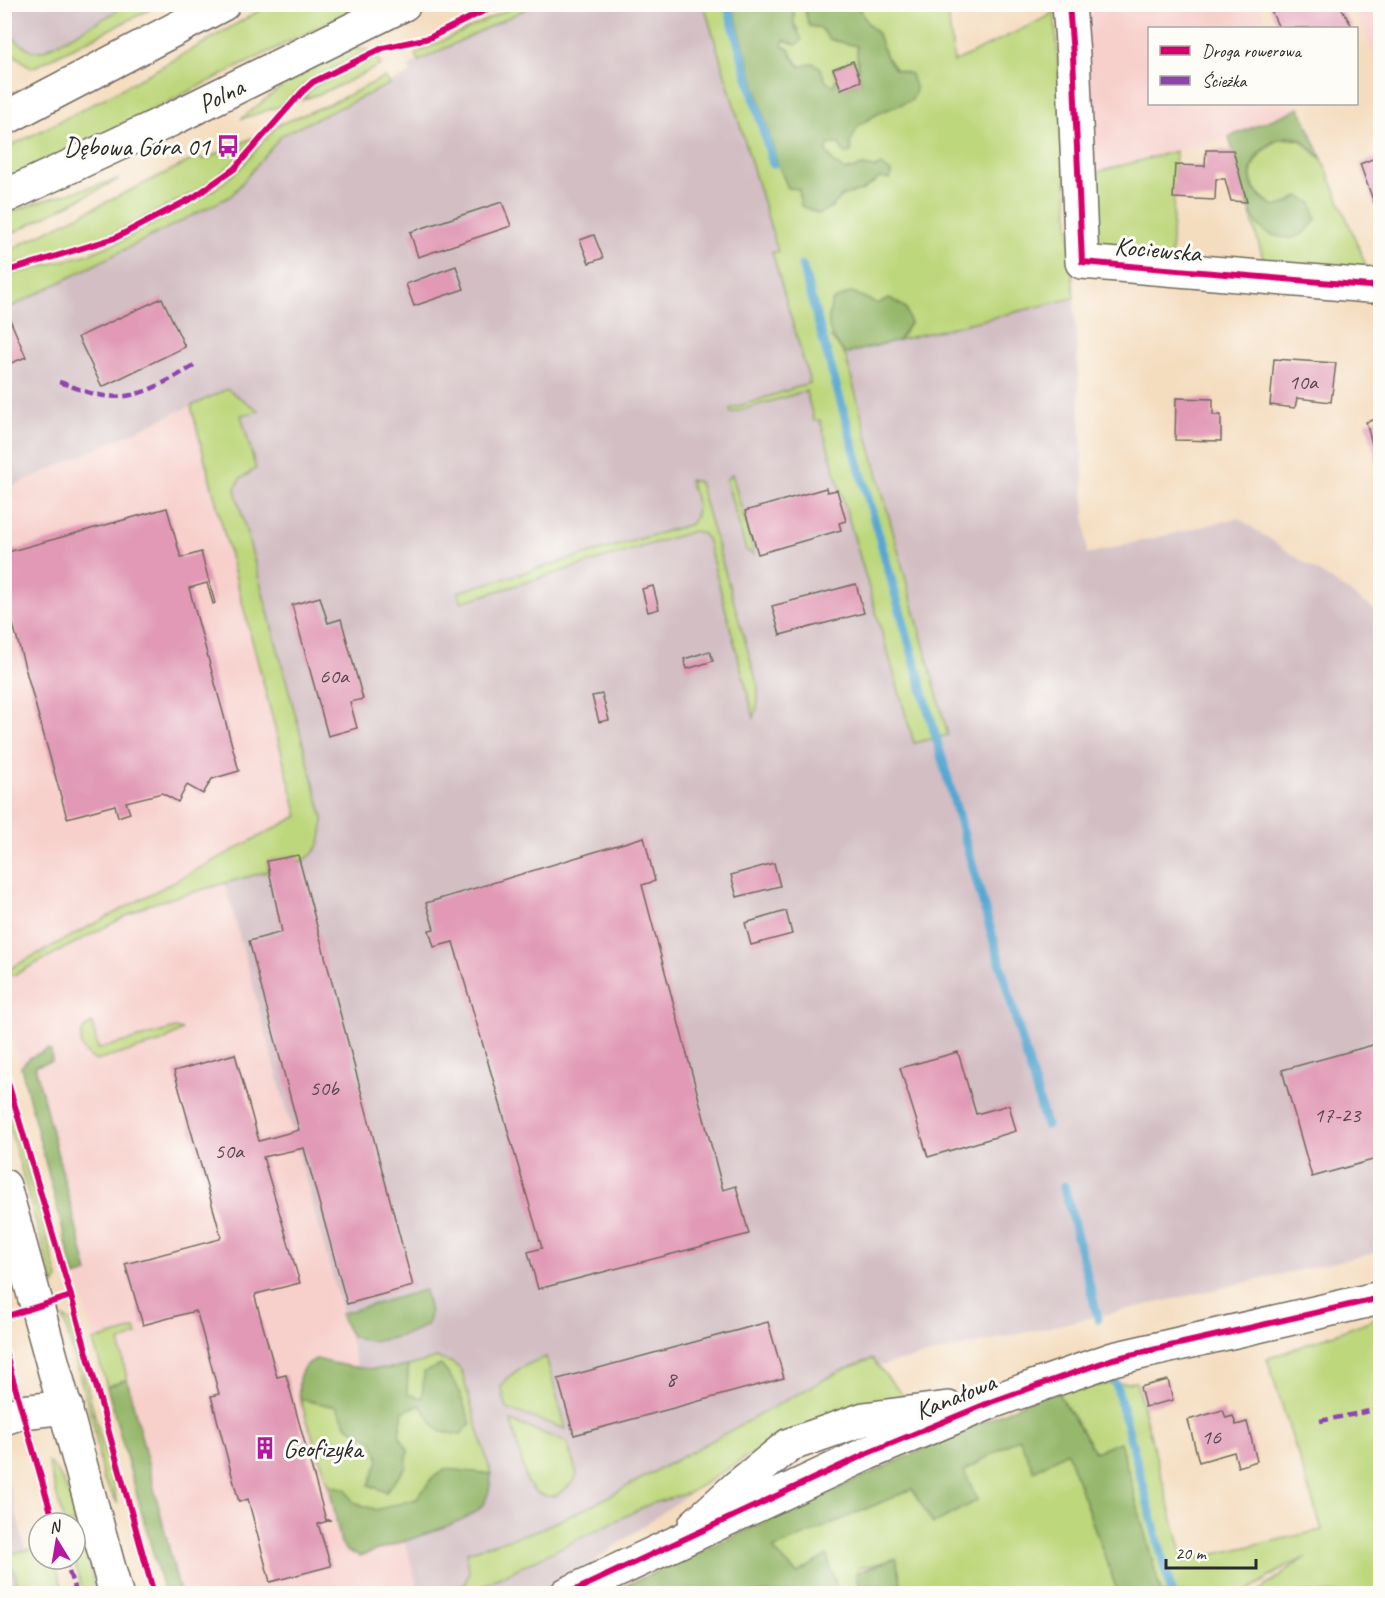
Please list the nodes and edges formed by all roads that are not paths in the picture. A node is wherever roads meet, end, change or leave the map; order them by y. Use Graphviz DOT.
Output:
graph roads {
  1 [pos="223,4"];
  2 [pos="404,4"];
  3 [pos="1069,4"];
  4 [pos="4,119"];
  5 [pos="4,197"];
  6 [pos="1380,285"];
  7 [pos="4,1186"];
  8 [pos="1380,1298"];
  9 [pos="66,1407"];
  10 [pos="4,1418"];
  11 [pos="116,1593"];
  12 [pos="567,1593"];
  1 -- 4 [label="street"];
  2 -- 5 [label="street, Polna"];
  3 -- 6 [label="street, Kociewska"];
  7 -- 9 [label="street"];
  8 -- 12 [label="street, Kanałowa"];
  9 -- 10 [label="street"];
  9 -- 11 [label="street"];
}
